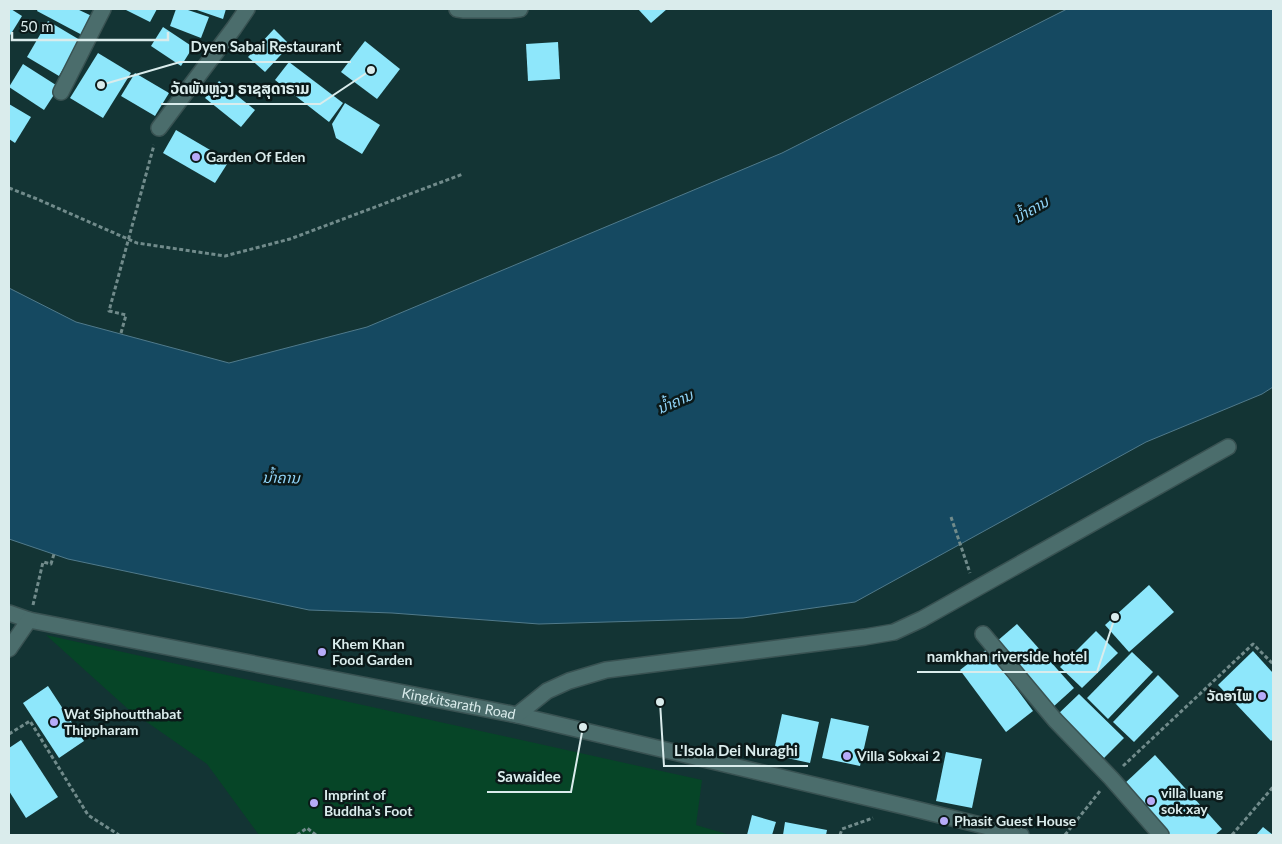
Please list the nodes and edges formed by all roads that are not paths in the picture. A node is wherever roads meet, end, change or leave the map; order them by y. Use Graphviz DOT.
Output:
graph roads {
  1 [pos="103,9"];
  2 [pos="247,9"];
  3 [pos="457,9"];
  4 [pos="520,9"];
  5 [pos="61,92"];
  6 [pos="159,128"];
  7 [pos="1228,447"];
  8 [pos="9,612"];
  9 [pos="29,620"];
  10 [pos="984,634"];
  11 [pos="9,649"];
  12 [pos="517,715"];
  13 [pos="1021,835"];
  14 [pos="1161,835"];
  1 -- 5 [label="street"];
  2 -- 6 [label="street"];
  3 -- 4 [label="street"];
  7 -- 12 [label="street"];
  8 -- 9 [label="street, Kingkitsarath Road"];
  9 -- 11 [label="street"];
  9 -- 12 [label="street, Kingkitsarath Road"];
  10 -- 14 [label="street"];
  12 -- 13 [label="street, Kingkitsarath Road"];
}
